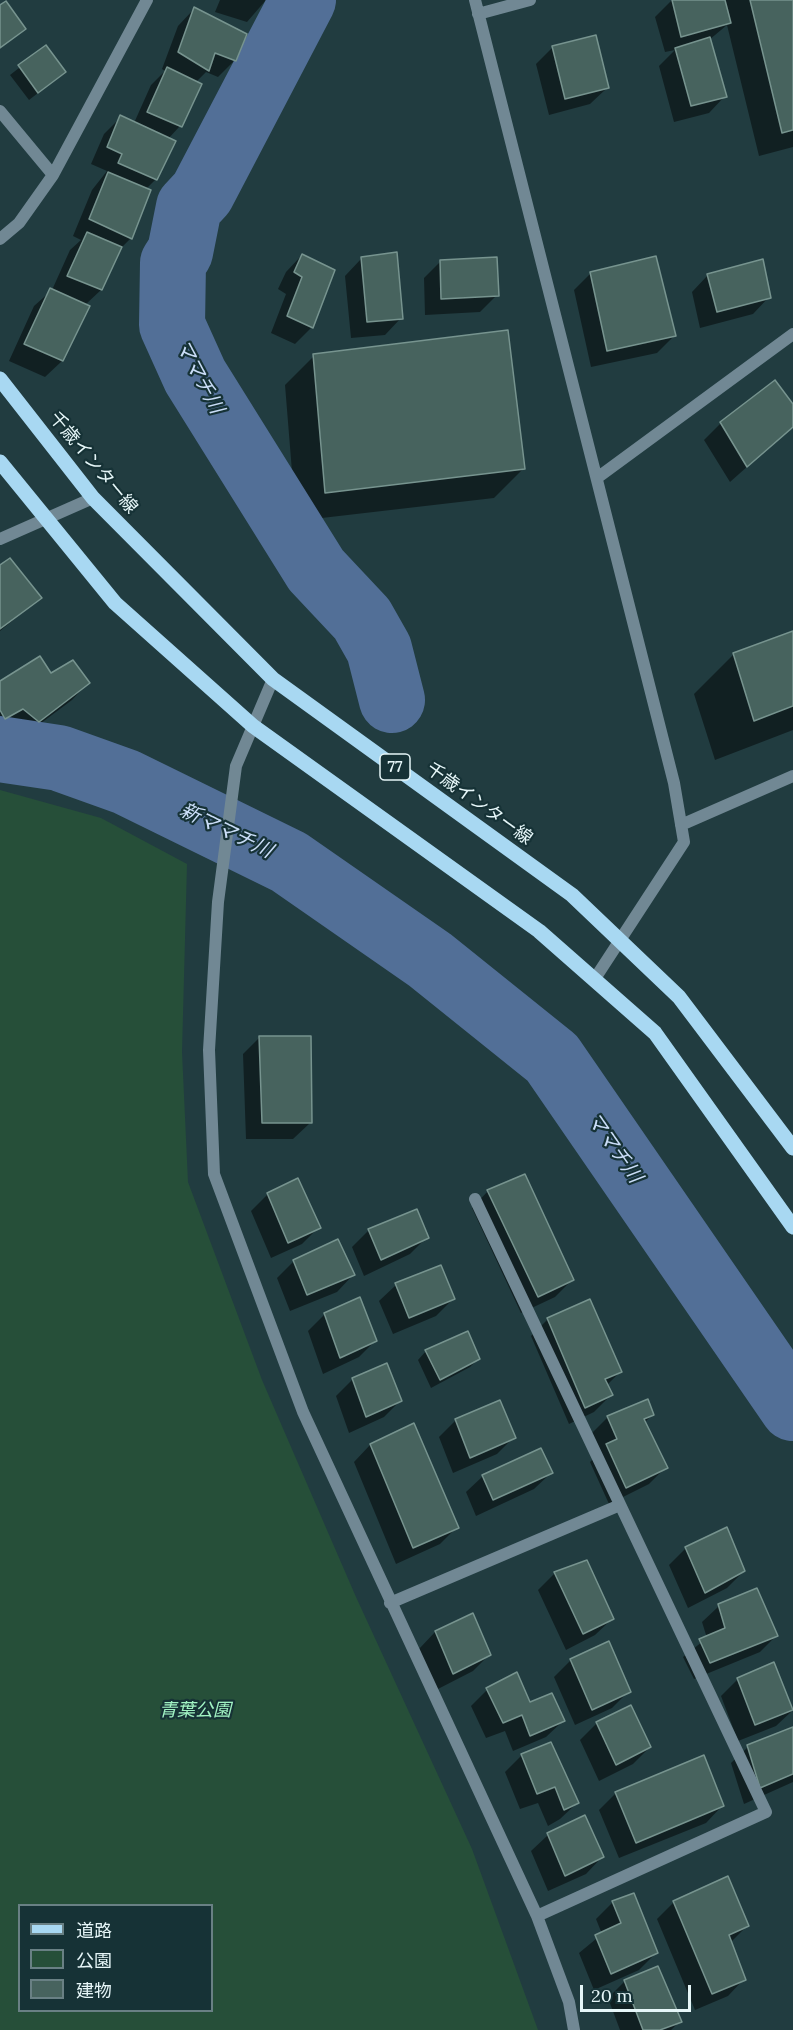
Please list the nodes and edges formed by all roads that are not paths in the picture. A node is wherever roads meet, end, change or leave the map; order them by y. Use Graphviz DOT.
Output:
graph roads {
  1 [pos="147,0"];
  2 [pos="475,0"];
  3 [pos="530,0"];
  4 [pos="478,14"];
  5 [pos="0,111"];
  6 [pos="53,175"];
  7 [pos="0,239"];
  8 [pos="793,334"];
  9 [pos="0,379"];
  10 [pos="0,462"];
  11 [pos="597,478"];
  12 [pos="93,498"];
  13 [pos="46,520"];
  14 [pos="0,539"];
  15 [pos="273,679"];
  16 [pos="254,726"];
  17 [pos="793,776"];
  18 [pos="681,825"];
  19 [pos="621,942"];
  20 [pos="594,980"];
  21 [pos="793,1148"];
  22 [pos="475,1199"];
  23 [pos="793,1227"];
  24 [pos="620,1505"];
  25 [pos="390,1603"];
  26 [pos="537,1916"];
  27 [pos="574,2030"];
  1 -- 6 [label="street"];
  2 -- 4 [label="street"];
  3 -- 4 [label="street"];
  4 -- 11 [label="street"];
  5 -- 6 [label="street"];
  6 -- 7 [label="street"];
  8 -- 11 [label="street"];
  9 -- 12 [label="main road, 千歳インター線 / 77"];
  10 -- 13 [label="main road"];
  11 -- 18 [label="street"];
  12 -- 13 [label="street"];
  12 -- 15 [label="main road, 千歳インター線 / 77"];
  13 -- 14 [label="street"];
  13 -- 16 [label="main road"];
  15 -- 16 [label="street"];
  15 -- 19 [label="main road, 千歳インター線 / 77"];
  16 -- 20 [label="main road"];
  16 -- 25 [label="street"];
  17 -- 18 [label="street"];
  18 -- 19 [label="street"];
  19 -- 20 [label="street"];
  19 -- 21 [label="main road, 千歳インター線 / 77"];
  20 -- 23 [label="main road"];
  22 -- 24 [label="street"];
  24 -- 25 [label="street"];
  24 -- 26 [label="street"];
  25 -- 26 [label="street"];
  26 -- 27 [label="street"];
}
